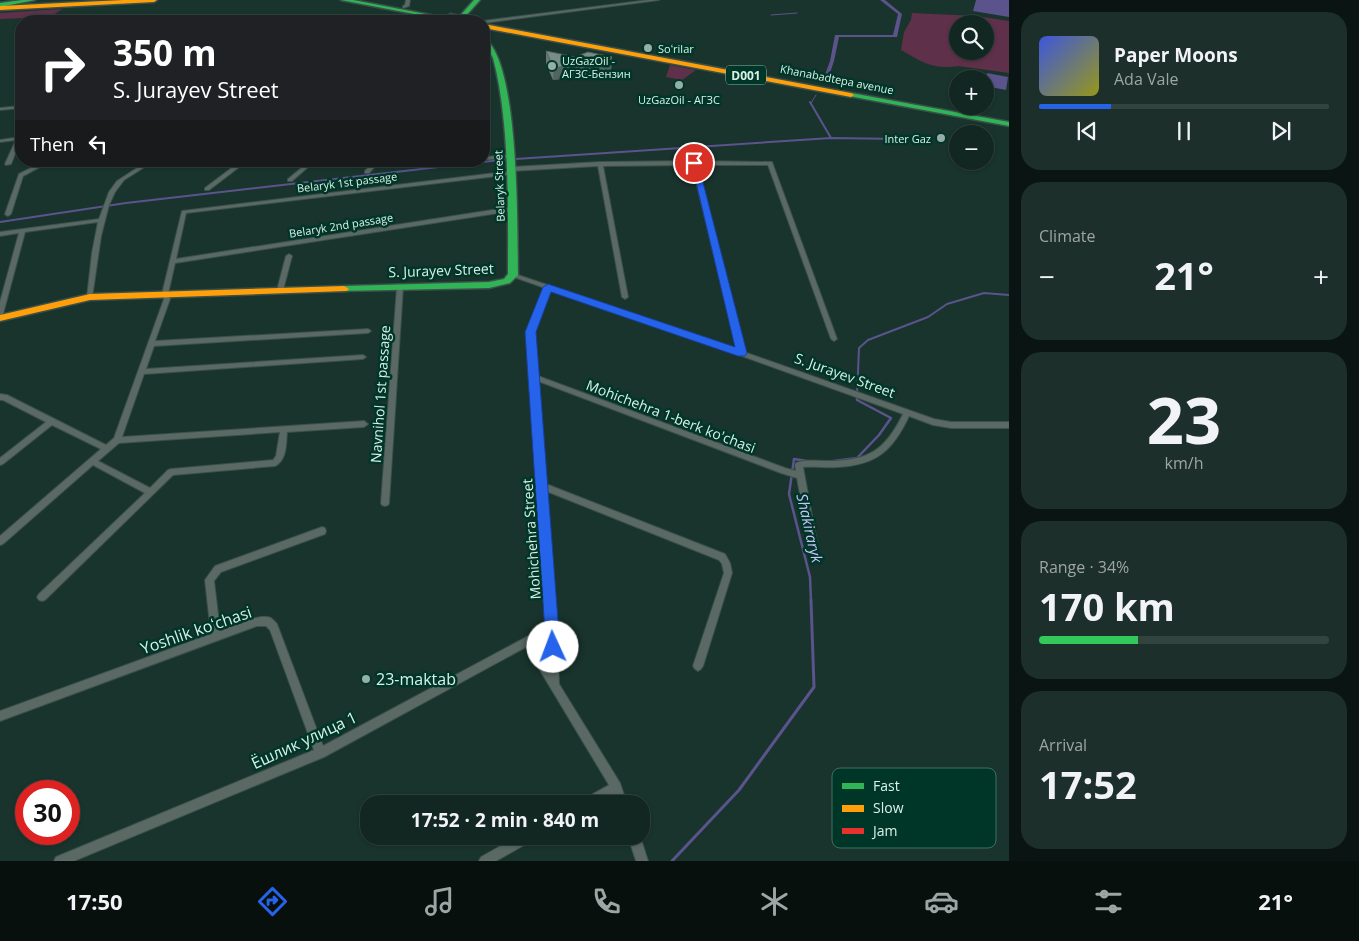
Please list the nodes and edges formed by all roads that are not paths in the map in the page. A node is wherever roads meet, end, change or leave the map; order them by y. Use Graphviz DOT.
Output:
graph roads {
  1 [pos="16,0"];
  2 [pos="32,0"];
  3 [pos="154,0"];
  4 [pos="338,0"];
  5 [pos="344,0"];
  6 [pos="477,0"];
  7 [pos="656,0"];
  8 [pos="362,1"];
  9 [pos="0,3"];
  10 [pos="406,4"];
  11 [pos="433,15"];
  12 [pos="442,15"];
  13 [pos="463,15"];
  14 [pos="490,21"];
  15 [pos="490,23"];
  16 [pos="490,27"];
  17 [pos="490,46"];
  18 [pos="615,48"];
  19 [pos="15,107"];
  20 [pos="928,107"];
  21 [pos="0,109"];
  22 [pos="1009,120"];
  23 [pos="1009,124"];
  24 [pos="15,139"];
  25 [pos="0,141"];
  26 [pos="15,149"];
  27 [pos="490,160"];
  28 [pos="694,163"];
  29 [pos="8,164"];
  30 [pos="600,164"];
  31 [pos="512,165"];
  32 [pos="37,167"];
  33 [pos="143,167"];
  34 [pos="237,167"];
  35 [pos="306,167"];
  36 [pos="372,167"];
  37 [pos="367,172"];
  38 [pos="290,180"];
  39 [pos="206,189"];
  40 [pos="512,209"];
  41 [pos="8,214"];
  42 [pos="101,220"];
  43 [pos="23,230"];
  44 [pos="0,234"];
  45 [pos="289,256"];
  46 [pos="174,261"];
  47 [pos="513,276"];
  48 [pos="400,287"];
  49 [pos="548,287"];
  50 [pos="280,290"];
  51 [pos="165,294"];
  52 [pos="90,297"];
  53 [pos="625,297"];
  54 [pos="0,316"];
  55 [pos="368,331"];
  56 [pos="834,340"];
  57 [pos="151,344"];
  58 [pos="742,353"];
  59 [pos="364,357"];
  60 [pos="141,372"];
  61 [pos="534,377"];
  62 [pos="0,397"];
  63 [pos="907,413"];
  64 [pos="52,421"];
  65 [pos="364,424"];
  66 [pos="1009,425"];
  67 [pos="284,429"];
  68 [pos="117,440"];
  69 [pos="107,449"];
  70 [pos="92,461"];
  71 [pos="0,462"];
  72 [pos="800,475"];
  73 [pos="542,486"];
  74 [pos="151,492"];
  75 [pos="385,503"];
  76 [pos="322,531"];
  77 [pos="0,541"];
  78 [pos="813,543"];
  79 [pos="42,597"];
  80 [pos="552,628"];
  81 [pos="216,637"];
  82 [pos="527,641"];
  83 [pos="698,666"];
  84 [pos="554,686"];
  85 [pos="0,716"];
  86 [pos="320,753"];
  87 [pos="616,786"];
  88 [pos="601,795"];
  89 [pos="619,795"];
  90 [pos="513,845"];
  91 [pos="637,845"];
  92 [pos="60,861"];
  93 [pos="485,861"];
  94 [pos="642,861"];
  1 -- 9 [label="main road"];
  2 -- 9 [label="main road"];
  3 -- 9 [label="main road"];
  4 -- 8 [label="main road"];
  5 -- 8 [label="main road"];
  6 -- 13 [label="main road"];
  7 -- 14 [label="street"];
  8 -- 10 [label="main road"];
  8 -- 11 [label="main road"];
  10 -- 12 [label="main road"];
  15 -- 18 [label="main road, Khanabadtepa avenue / D001"];
  16 -- 18 [label="main road, Khanabadtepa avenue / D001"];
  17 -- 31 [label="main road, Belaryk Street"];
  18 -- 20 [label="main road, Khanabadtepa avenue / D001"];
  19 -- 21 [label="street"];
  20 -- 22 [label="main road, Khanabadtepa avenue / D001"];
  20 -- 23 [label="main road, Khanabadtepa avenue / D001"];
  24 -- 25 [label="street"];
  26 -- 29 [label="street"];
  27 -- 31 [label="street"];
  28 -- 30 [label="street"];
  28 -- 56 [label="street"];
  28 -- 58 [label="street"];
  30 -- 31 [label="street"];
  30 -- 53 [label="street"];
  31 -- 40 [label="main road, Belaryk Street"];
  31 -- 46 [label="street, Belaryk 1st passage"];
  32 -- 41 [label="street"];
  33 -- 42 [label="street"];
  34 -- 39 [label="street"];
  35 -- 38 [label="street"];
  36 -- 37 [label="street"];
  40 -- 46 [label="street, Belaryk 2nd passage"];
  40 -- 47 [label="main road, Belaryk Street"];
  42 -- 43 [label="street"];
  42 -- 52 [label="street"];
  43 -- 44 [label="street"];
  43 -- 54 [label="street"];
  45 -- 50 [label="street"];
  46 -- 51 [label="street"];
  47 -- 48 [label="main road, S. Jurayev Street"];
  47 -- 49 [label="street, S. Jurayev Street"];
  48 -- 50 [label="main road, S. Jurayev Street"];
  48 -- 75 [label="street, Navnihol 1st passage"];
  49 -- 58 [label="street, S. Jurayev Street"];
  49 -- 61 [label="street, Mohichehra Street"];
  50 -- 51 [label="main road, S. Jurayev Street"];
  51 -- 52 [label="main road, S. Jurayev Street"];
  51 -- 57 [label="street"];
  52 -- 54 [label="main road, S. Jurayev Street"];
  55 -- 57 [label="street"];
  57 -- 60 [label="street"];
  58 -- 63 [label="street, S. Jurayev Street"];
  59 -- 60 [label="street"];
  60 -- 68 [label="street"];
  61 -- 72 [label="street, Mohichehra 1-berk ko'chasi"];
  61 -- 73 [label="street, Mohichehra Street"];
  62 -- 64 [label="street"];
  63 -- 66 [label="street, S. Jurayev Street"];
  63 -- 72 [label="street"];
  64 -- 69 [label="street"];
  64 -- 71 [label="street"];
  65 -- 67 [label="street"];
  67 -- 68 [label="street"];
  67 -- 74 [label="street"];
  68 -- 69 [label="street"];
  69 -- 70 [label="street"];
  70 -- 74 [label="street"];
  70 -- 77 [label="street"];
  72 -- 78 [label="street"];
  73 -- 80 [label="street, Mohichehra Street"];
  73 -- 83 [label="street"];
  74 -- 79 [label="street"];
  76 -- 81 [label="street"];
  80 -- 82 [label="street, Ёшлик улица 1"];
  80 -- 84 [label="street, Mohichehra Street"];
  81 -- 85 [label="street, Yoshlik koʻchasi"];
  81 -- 86 [label="street, Yoshlik koʻchasi"];
  82 -- 84 [label="street"];
  82 -- 86 [label="street, Ёшлик улица 1"];
  84 -- 87 [label="street, Mohichehra Street"];
  86 -- 92 [label="street, Ёшлик улица 1"];
  87 -- 88 [label="street"];
  87 -- 89 [label="street, Mohichehra Street"];
  90 -- 93 [label="street"];
  91 -- 94 [label="street"];
}
